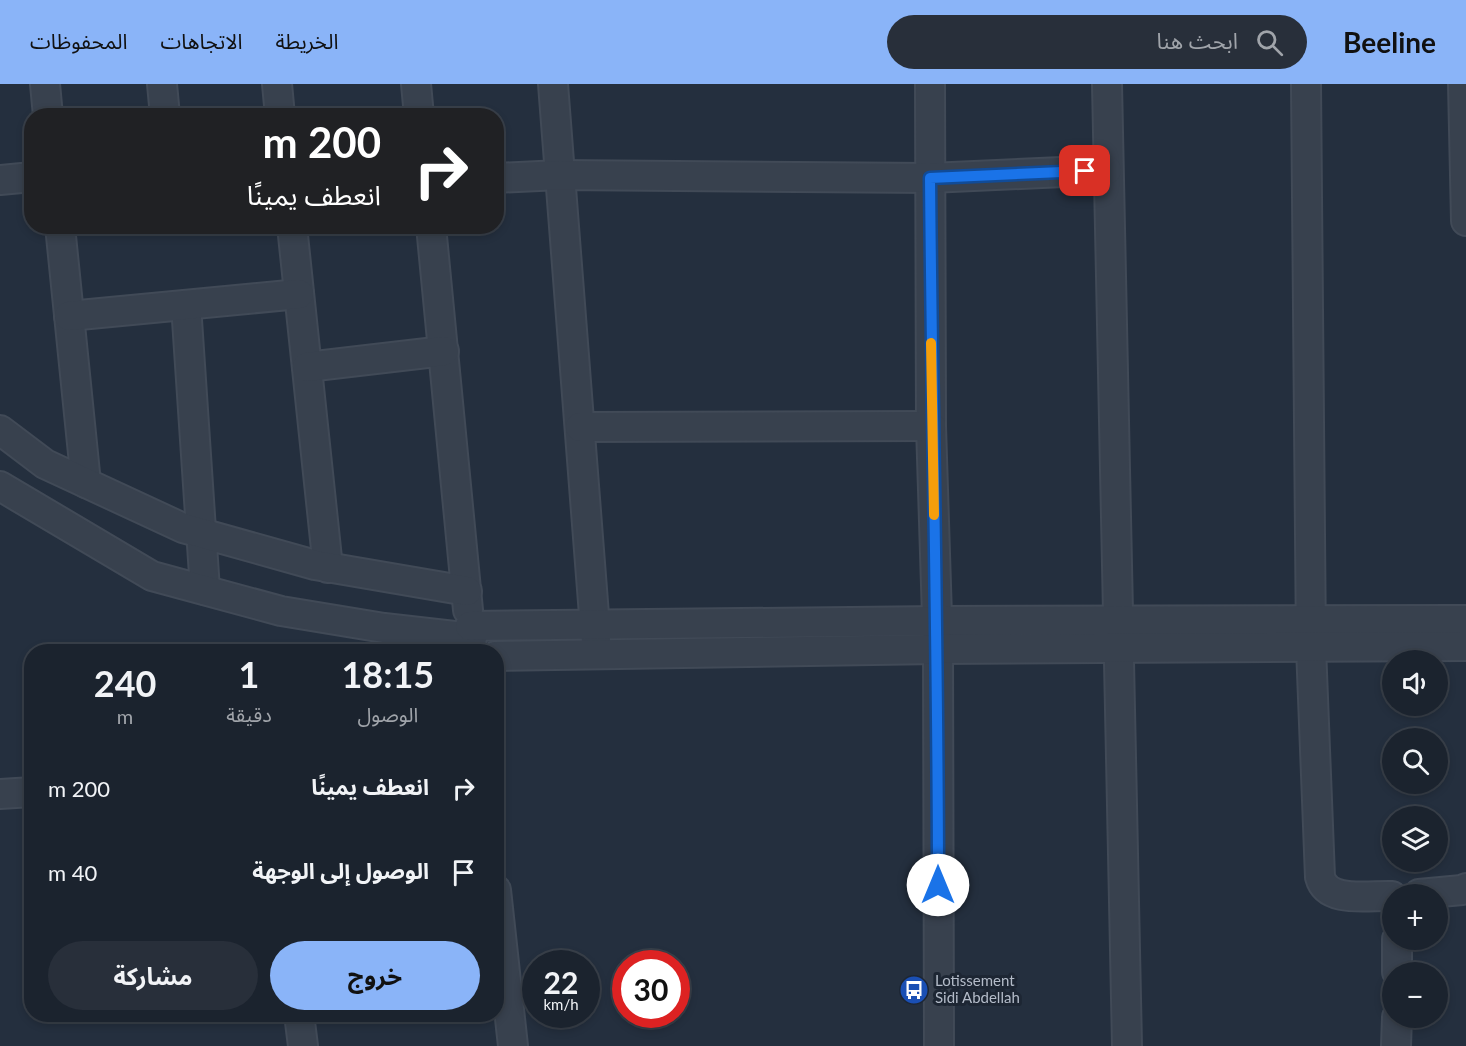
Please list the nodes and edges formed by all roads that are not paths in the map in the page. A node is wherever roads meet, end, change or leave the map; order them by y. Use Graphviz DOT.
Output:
graph roads {
  1 [pos="45,84"];
  2 [pos="162,84"];
  3 [pos="277,84"];
  4 [pos="416,84"];
  5 [pos="553,84"];
  6 [pos="930,84"];
  7 [pos="1107,84"];
  8 [pos="1306,84"];
  9 [pos="1463,84"];
  10 [pos="47,108"];
  11 [pos="164,108"];
  12 [pos="279,108"];
  13 [pos="418,108"];
  14 [pos="1107,170"];
  15 [pos="560,176"];
  16 [pos="24,178"];
  17 [pos="504,178"];
  18 [pos="930,178"];
  19 [pos="0,180"];
  20 [pos="1466,221"];
  21 [pos="61,234"];
  22 [pos="293,234"];
  23 [pos="432,234"];
  24 [pos="299,294"];
  25 [pos="186,305"];
  26 [pos="69,316"];
  27 [pos="444,351"];
  28 [pos="307,366"];
  29 [pos="931,426"];
  30 [pos="580,427"];
  31 [pos="0,430"];
  32 [pos="86,483"];
  33 [pos="0,486"];
  34 [pos="201,533"];
  35 [pos="328,568"];
  36 [pos="205,590"];
  37 [pos="467,591"];
  38 [pos="1119,620"];
  39 [pos="1466,620"];
  40 [pos="938,621"];
  41 [pos="596,623"];
  42 [pos="1312,634"];
  43 [pos="472,638"];
  44 [pos="1466,646"];
  45 [pos="938,649"];
  46 [pos="1120,650"];
  47 [pos="597,654"];
  48 [pos="504,656"];
  49 [pos="24,792"];
  50 [pos="0,794"];
  51 [pos="1466,888"];
  52 [pos="1448,890"];
  53 [pos="1382,896"];
  54 [pos="504,994"];
  55 [pos="300,1022"];
  56 [pos="1396,1028"];
  57 [pos="303,1046"];
  58 [pos="513,1046"];
  59 [pos="939,1046"];
  60 [pos="1127,1046"];
  61 [pos="1396,1046"];
  1 -- 10 [label="street"];
  2 -- 11 [label="street"];
  3 -- 12 [label="street"];
  4 -- 13 [label="street"];
  5 -- 15 [label="street"];
  6 -- 18 [label="street"];
  7 -- 14 [label="street"];
  8 -- 42 [label="street"];
  9 -- 20 [label="street"];
  14 -- 18 [label="street"];
  14 -- 38 [label="street"];
  15 -- 17 [label="street"];
  15 -- 18 [label="street"];
  15 -- 30 [label="street"];
  16 -- 19 [label="street"];
  18 -- 29 [label="street"];
  21 -- 26 [label="street"];
  22 -- 24 [label="street"];
  23 -- 27 [label="street"];
  24 -- 25 [label="street"];
  24 -- 28 [label="street"];
  25 -- 26 [label="street"];
  25 -- 34 [label="street"];
  26 -- 32 [label="street"];
  27 -- 28 [label="street"];
  27 -- 37 [label="street"];
  28 -- 35 [label="street"];
  29 -- 30 [label="street"];
  29 -- 40 [label="street"];
  30 -- 41 [label="street"];
  31 -- 32 [label="street"];
  32 -- 34 [label="street"];
  33 -- 36 [label="street"];
  34 -- 35 [label="street"];
  34 -- 36 [label="street"];
  35 -- 37 [label="street"];
  36 -- 43 [label="street"];
  37 -- 43 [label="street"];
  38 -- 40 [label="street"];
  38 -- 42 [label="street"];
  38 -- 46 [label="street"];
  39 -- 42 [label="street"];
  40 -- 41 [label="street"];
  40 -- 45 [label="street"];
  41 -- 43 [label="street"];
  41 -- 47 [label="street"];
  42 -- 44 [label="street"];
  42 -- 46 [label="street"];
  42 -- 53 [label="street"];
  45 -- 46 [label="street"];
  45 -- 47 [label="street"];
  45 -- 59 [label="street"];
  46 -- 60 [label="street"];
  47 -- 48 [label="street"];
  49 -- 50 [label="street"];
  51 -- 52 [label="street"];
  54 -- 58 [label="street"];
  55 -- 57 [label="street"];
  56 -- 61 [label="street"];
}
